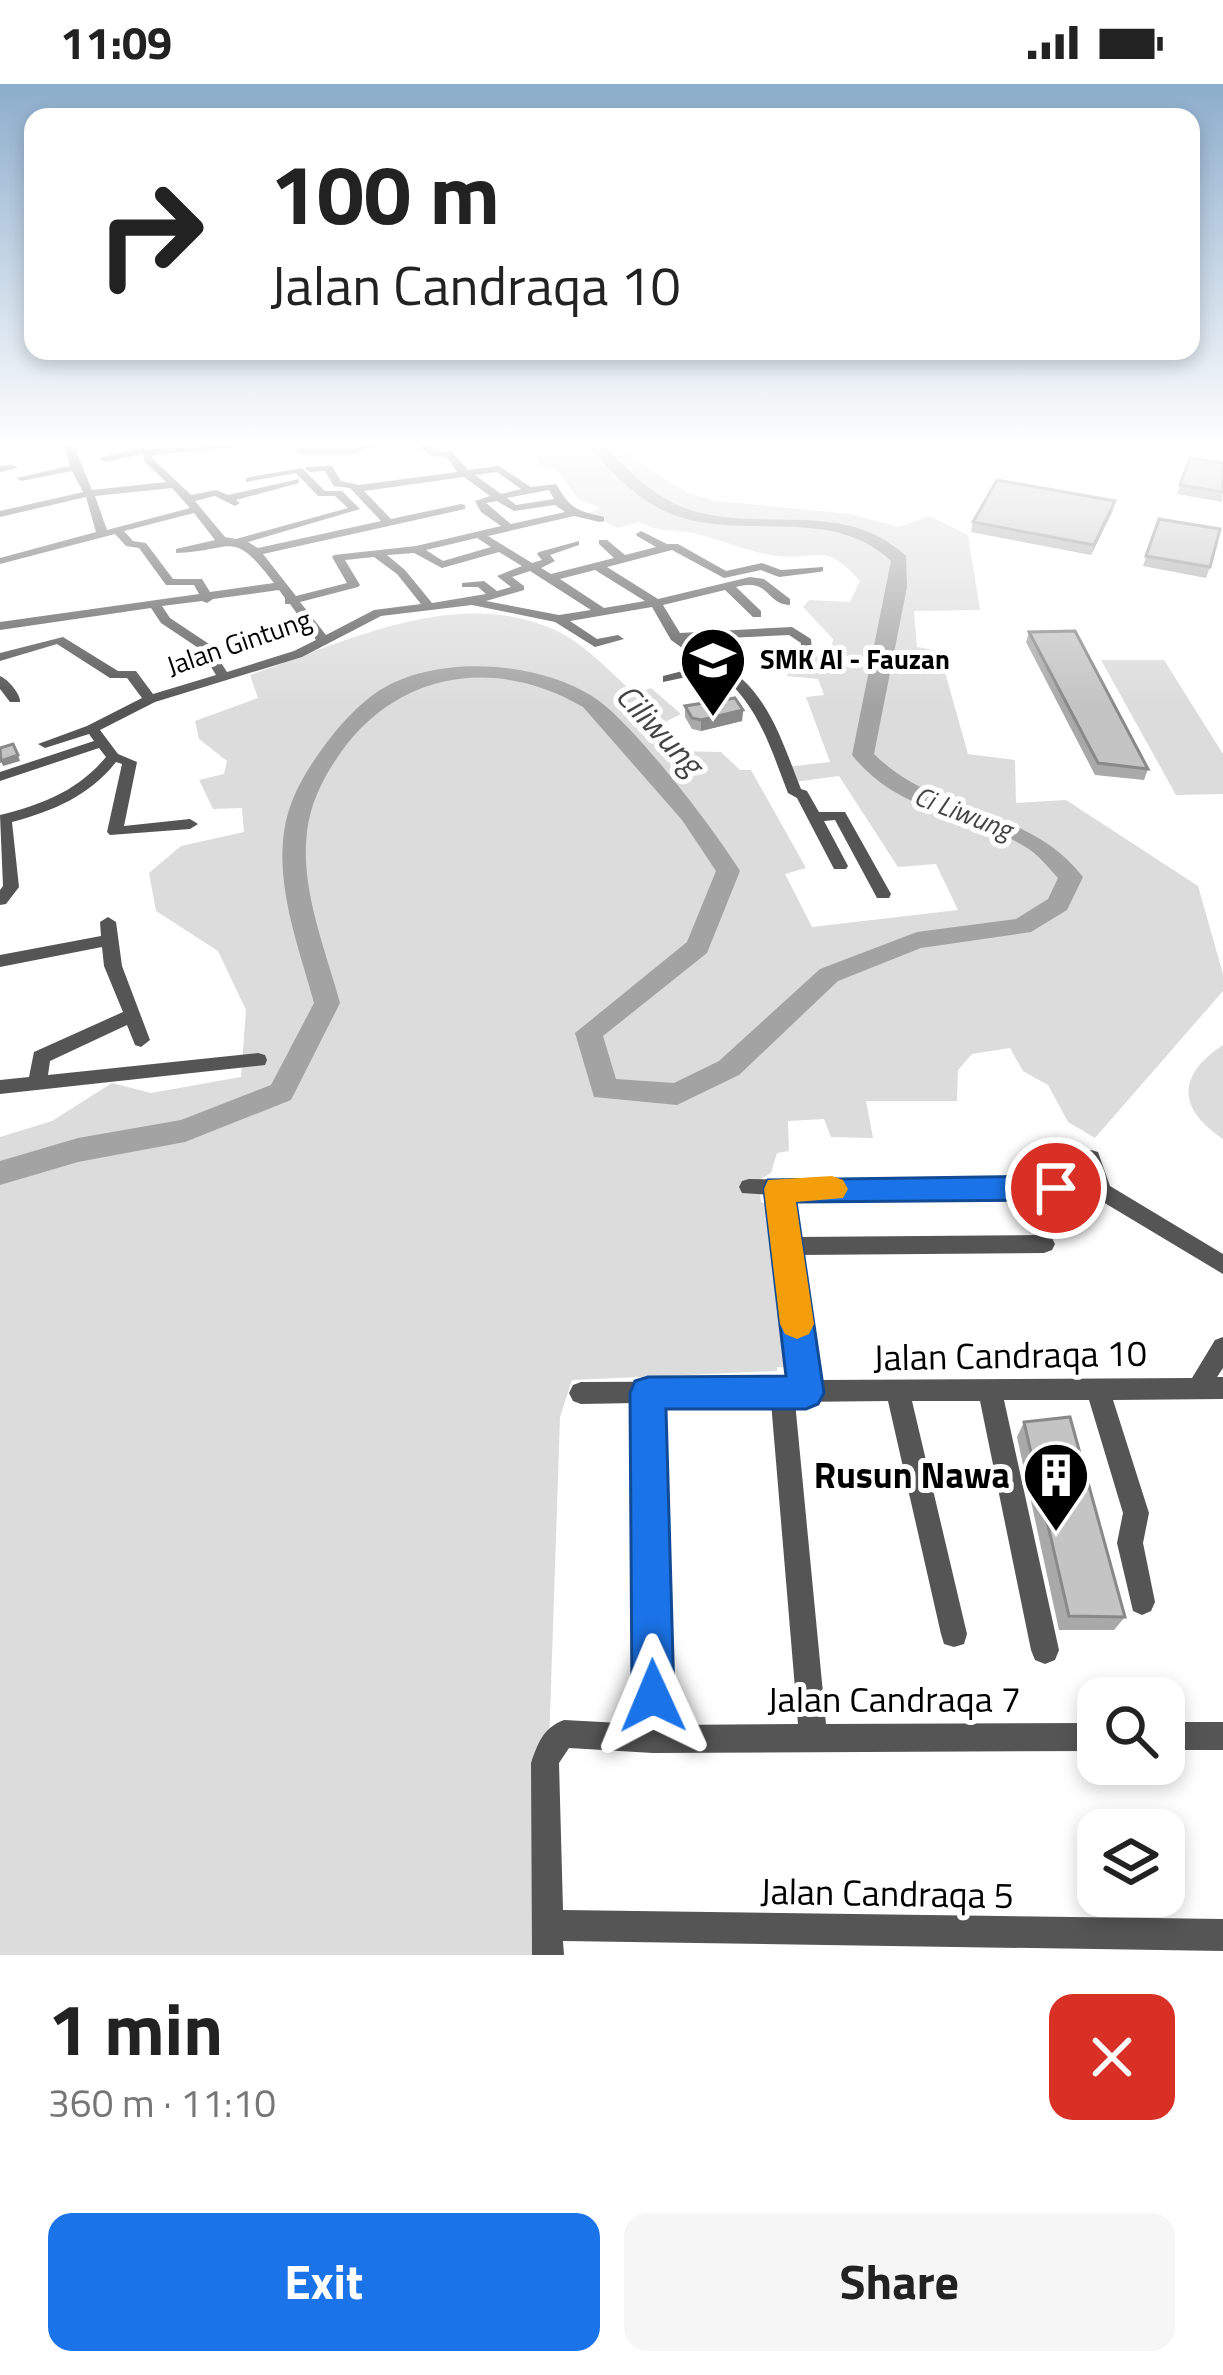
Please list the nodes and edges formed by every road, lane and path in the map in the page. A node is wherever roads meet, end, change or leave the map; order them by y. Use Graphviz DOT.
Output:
graph roads {
  1 [pos="102,530"];
  2 [pos="219,530"];
  3 [pos="275,530"];
  4 [pos="351,530"];
  5 [pos="459,530"];
  6 [pos="505,530"];
  7 [pos="118,531"];
  8 [pos="641,534"];
  9 [pos="102,536"];
  10 [pos="481,536"];
  11 [pos="466,537"];
  12 [pos="231,542"];
  13 [pos="603,542"];
  14 [pos="575,543"];
  15 [pos="664,547"];
  16 [pos="416,549"];
  17 [pos="498,549"];
  18 [pos="180,551"];
  19 [pos="256,552"];
  20 [pos="379,555"];
  21 [pos="622,560"];
  22 [pos="0,561"];
  23 [pos="596,565"];
  24 [pos="532,567"];
  25 [pos="819,568"];
  26 [pos="553,577"];
  27 [pos="466,585"];
  28 [pos="727,585"];
  29 [pos="279,586"];
  30 [pos="494,594"];
  31 [pos="207,598"];
  32 [pos="290,601"];
  33 [pos="472,602"];
  34 [pos="786,602"];
  35 [pos="656,603"];
  36 [pos="156,606"];
  37 [pos="429,607"];
  38 [pos="132,609"];
  39 [pos="598,610"];
  40 [pos="757,614"];
  41 [pos="559,619"];
  42 [pos="143,622"];
  43 [pos="6,624"];
  44 [pos="618,638"];
  45 [pos="676,638"];
  46 [pos="324,641"];
  47 [pos="806,651"];
  48 [pos="0,657"];
  49 [pos="714,667"];
  50 [pos="224,679"];
  51 [pos="668,679"];
  52 [pos="0,680"];
  53 [pos="150,699"];
  54 [pos="15,700"];
  55 [pos="102,743"];
  56 [pos="45,744"];
  57 [pos="0,777"];
  58 [pos="815,817"];
  59 [pos="2,819"];
  60 [pos="190,824"];
  61 [pos="840,866"];
  62 [pos="883,894"];
  63 [pos="0,900"];
  64 [pos="0,961"];
  65 [pos="133,1015"];
  66 [pos="140,1040"];
  67 [pos="257,1060"];
  68 [pos="38,1083"];
  69 [pos="0,1087"];
  70 [pos="749,1187"];
  71 [pos="1056,1188"];
  72 [pos="779,1189"];
  73 [pos="1101,1191"];
  74 [pos="1044,1244"];
  75 [pos="786,1246"];
  76 [pos="1223,1265"];
  77 [pos="1223,1347"];
  78 [pos="1211,1388"];
  79 [pos="1098,1390"];
  80 [pos="898,1392"];
  81 [pos="990,1392"];
  82 [pos="581,1393"];
  83 [pos="648,1393"];
  84 [pos="794,1393"];
  85 [pos="1142,1601"];
  86 [pos="954,1634"];
  87 [pos="1045,1650"];
  88 [pos="1185,1736"];
  89 [pos="1223,1736"];
  90 [pos="1077,1737"];
  91 [pos="653,1739"];
  92 [pos="812,1739"];
  93 [pos="1223,1935"];
  94 [pos="549,1940"];
  95 [pos="1118,1946"];
  1 -- 9 [label="street"];
  2 -- 12 [label="street"];
  3 -- 12 [label="street"];
  4 -- 19 [label="street"];
  5 -- 11 [label="street"];
  6 -- 10 [label="street"];
  7 -- 9 [label="street"];
  7 -- 31 [label="street"];
  8 -- 15 [label="street"];
  9 -- 22 [label="street"];
  10 -- 11 [label="street"];
  10 -- 17 [label="street"];
  11 -- 16 [label="street"];
  12 -- 18 [label="street"];
  12 -- 19 [label="street"];
  13 -- 21 [label="street"];
  14 -- 24 [label="street, Jalan Gintung"];
  15 -- 21 [label="street"];
  15 -- 25 [label="street"];
  16 -- 17 [label="street"];
  16 -- 20 [label="street"];
  17 -- 24 [label="street"];
  19 -- 29 [label="street"];
  20 -- 32 [label="street"];
  20 -- 37 [label="street"];
  21 -- 23 [label="street"];
  23 -- 26 [label="street"];
  23 -- 35 [label="street"];
  24 -- 26 [label="street"];
  24 -- 30 [label="street, Jalan Gintung"];
  26 -- 39 [label="street"];
  27 -- 30 [label="street"];
  28 -- 34 [label="street"];
  28 -- 35 [label="street"];
  28 -- 40 [label="street"];
  29 -- 31 [label="street"];
  29 -- 32 [label="street"];
  30 -- 33 [label="street, Jalan Gintung"];
  31 -- 36 [label="street"];
  32 -- 46 [label="street"];
  33 -- 37 [label="street, Jalan Gintung"];
  33 -- 41 [label="street"];
  35 -- 39 [label="street"];
  35 -- 45 [label="street"];
  36 -- 38 [label="street"];
  36 -- 50 [label="street"];
  37 -- 46 [label="street, Jalan Gintung"];
  38 -- 42 [label="street"];
  38 -- 43 [label="street"];
  39 -- 41 [label="street"];
  41 -- 44 [label="street"];
  45 -- 47 [label="street"];
  45 -- 49 [label="street"];
  46 -- 50 [label="street, Jalan Gintung"];
  48 -- 53 [label="street"];
  49 -- 51 [label="street"];
  49 -- 58 [label="street"];
  50 -- 53 [label="street, Jalan Gintung"];
  52 -- 54 [label="street"];
  53 -- 55 [label="street, Jalan Gintung"];
  55 -- 56 [label="street"];
  55 -- 57 [label="street"];
  55 -- 59 [label="street, Jalan Gintung"];
  55 -- 60 [label="street"];
  58 -- 61 [label="street"];
  58 -- 62 [label="street"];
  59 -- 63 [label="street"];
  64 -- 65 [label="street"];
  65 -- 66 [label="street"];
  65 -- 68 [label="street"];
  67 -- 68 [label="street"];
  68 -- 69 [label="street"];
  70 -- 72 [label="street"];
  71 -- 72 [label="street"];
  71 -- 73 [label="street"];
  71 -- 73 [label="street"];
  72 -- 75 [label="street"];
  73 -- 76 [label="street"];
  74 -- 75 [label="street"];
  75 -- 84 [label="street"];
  77 -- 78 [label="street"];
  78 -- 79 [label="street, Jalan Candraqa 10"];
  79 -- 81 [label="street, Jalan Candraqa 10"];
  79 -- 85 [label="street"];
  80 -- 81 [label="street, Jalan Candraqa 10"];
  80 -- 84 [label="street, Jalan Candraqa 10"];
  80 -- 86 [label="street"];
  81 -- 87 [label="street"];
  82 -- 83 [label="street, Jalan Candraqa 10"];
  83 -- 84 [label="street, Jalan Candraqa 10"];
  83 -- 91 [label="street"];
  84 -- 92 [label="street"];
  88 -- 89 [label="street"];
  90 -- 92 [label="street, Jalan Candraqa 7"];
  91 -- 92 [label="street, Jalan Candraqa 7"];
  91 -- 94 [label="street, Jalan Candraqa 7"];
  93 -- 95 [label="street, Jalan Candraqa 5"];
  94 -- 95 [label="street, Jalan Candraqa 5"];
}
